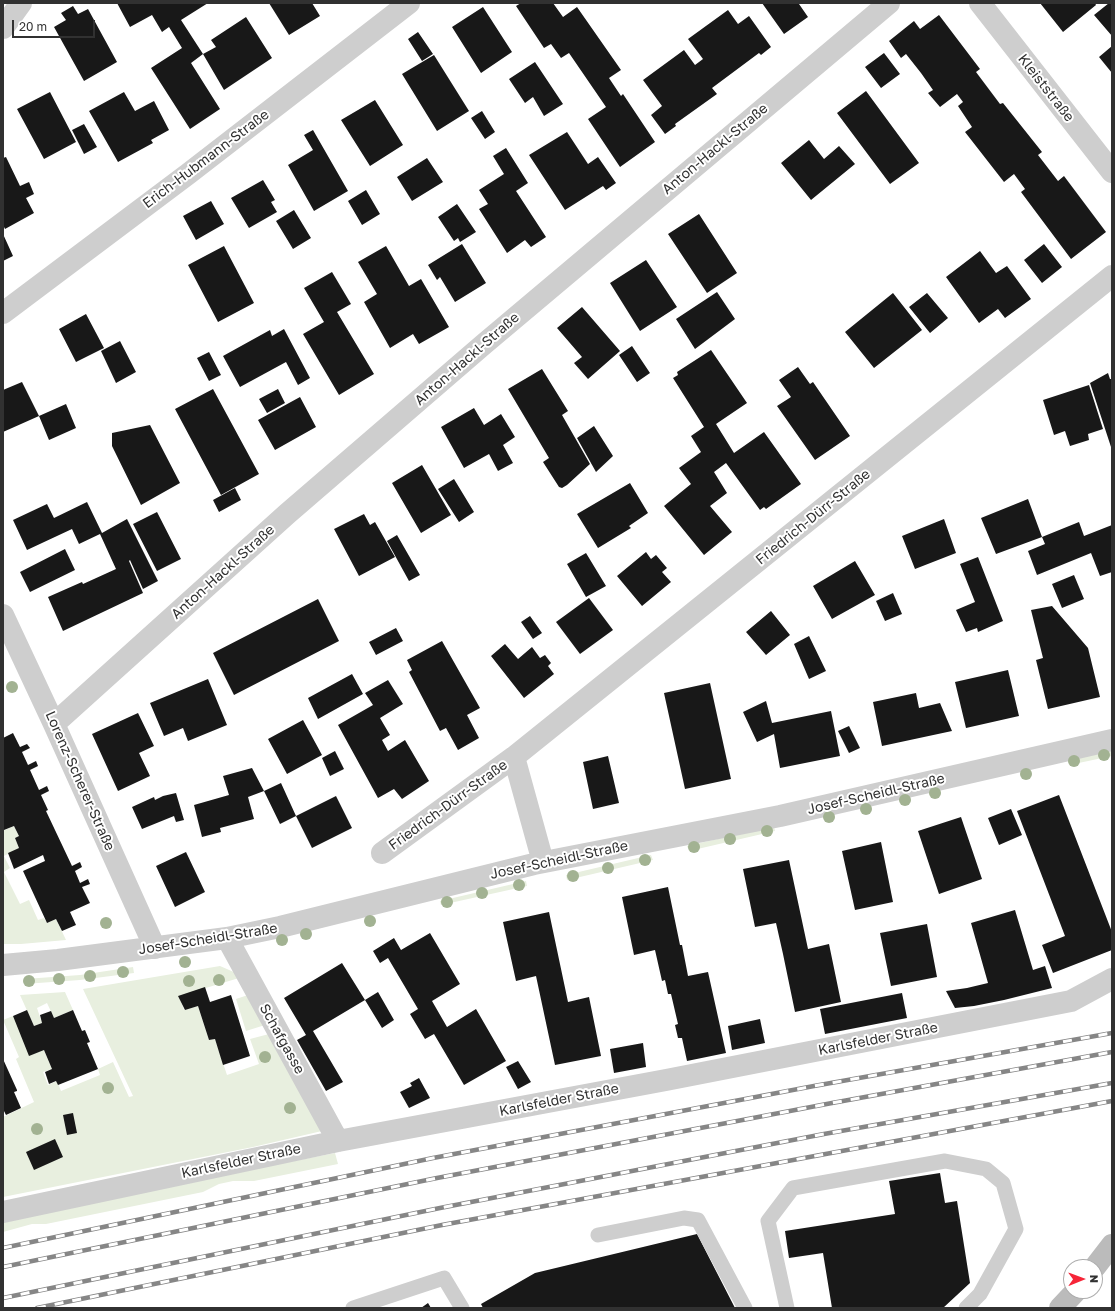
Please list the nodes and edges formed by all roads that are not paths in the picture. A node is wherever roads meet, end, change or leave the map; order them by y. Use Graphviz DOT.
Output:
graph roads {
  1 [pos="21,3"];
  2 [pos="408,3"];
  3 [pos="889,3"];
  4 [pos="980,3"];
  5 [pos="4,24"];
  6 [pos="1112,172"];
  7 [pos="1112,276"];
  8 [pos="3,313"];
  9 [pos="3,616"];
  10 [pos="54,724"];
  11 [pos="1112,740"];
  12 [pos="514,757"];
  13 [pos="382,853"];
  14 [pos="543,862"];
  15 [pos="227,938"];
  16 [pos="155,948"];
  17 [pos="3,965"];
  18 [pos="1112,979"];
  19 [pos="338,1141"];
  20 [pos="3,1212"];
  21 [pos="598,1236"];
  22 [pos="1112,1245"];
  23 [pos="1101,1259"];
  24 [pos="1068,1299"];
  25 [pos="353,1308"];
  26 [pos="462,1308"];
  27 [pos="746,1308"];
  28 [pos="787,1308"];
  29 [pos="966,1308"];
  30 [pos="1060,1308"];
  1 -- 5 [label="street"];
  2 -- 8 [label="street, Erich-Hubmann-Straße"];
  3 -- 10 [label="street, Anton-Hackl-Straße"];
  4 -- 6 [label="street, Kleiststraße"];
  7 -- 12 [label="street, Friedrich-Dürr-Straße"];
  9 -- 10 [label="street, Lorenz-Scherer-Straße"];
  10 -- 16 [label="street, Lorenz-Scherer-Straße"];
  11 -- 14 [label="street, Josef-Scheidl-Straße"];
  12 -- 13 [label="street, Friedrich-Dürr-Straße"];
  12 -- 14 [label="street, Friedrich-Dürr-Straße"];
  14 -- 15 [label="street, Josef-Scheidl-Straße"];
  15 -- 16 [label="street, Josef-Scheidl-Straße"];
  15 -- 19 [label="street, Schafgasse"];
  16 -- 17 [label="street, Josef-Scheidl-Straße"];
  18 -- 19 [label="street, Karlsfelder Straße"];
  19 -- 20 [label="street, Karlsfelder Straße"];
  21 -- 27 [label="lane"];
  22 -- 23 [label="main road"];
  24 -- 30 [label="main road"];
  25 -- 26 [label="lane"];
  28 -- 29 [label="lane"];
}
